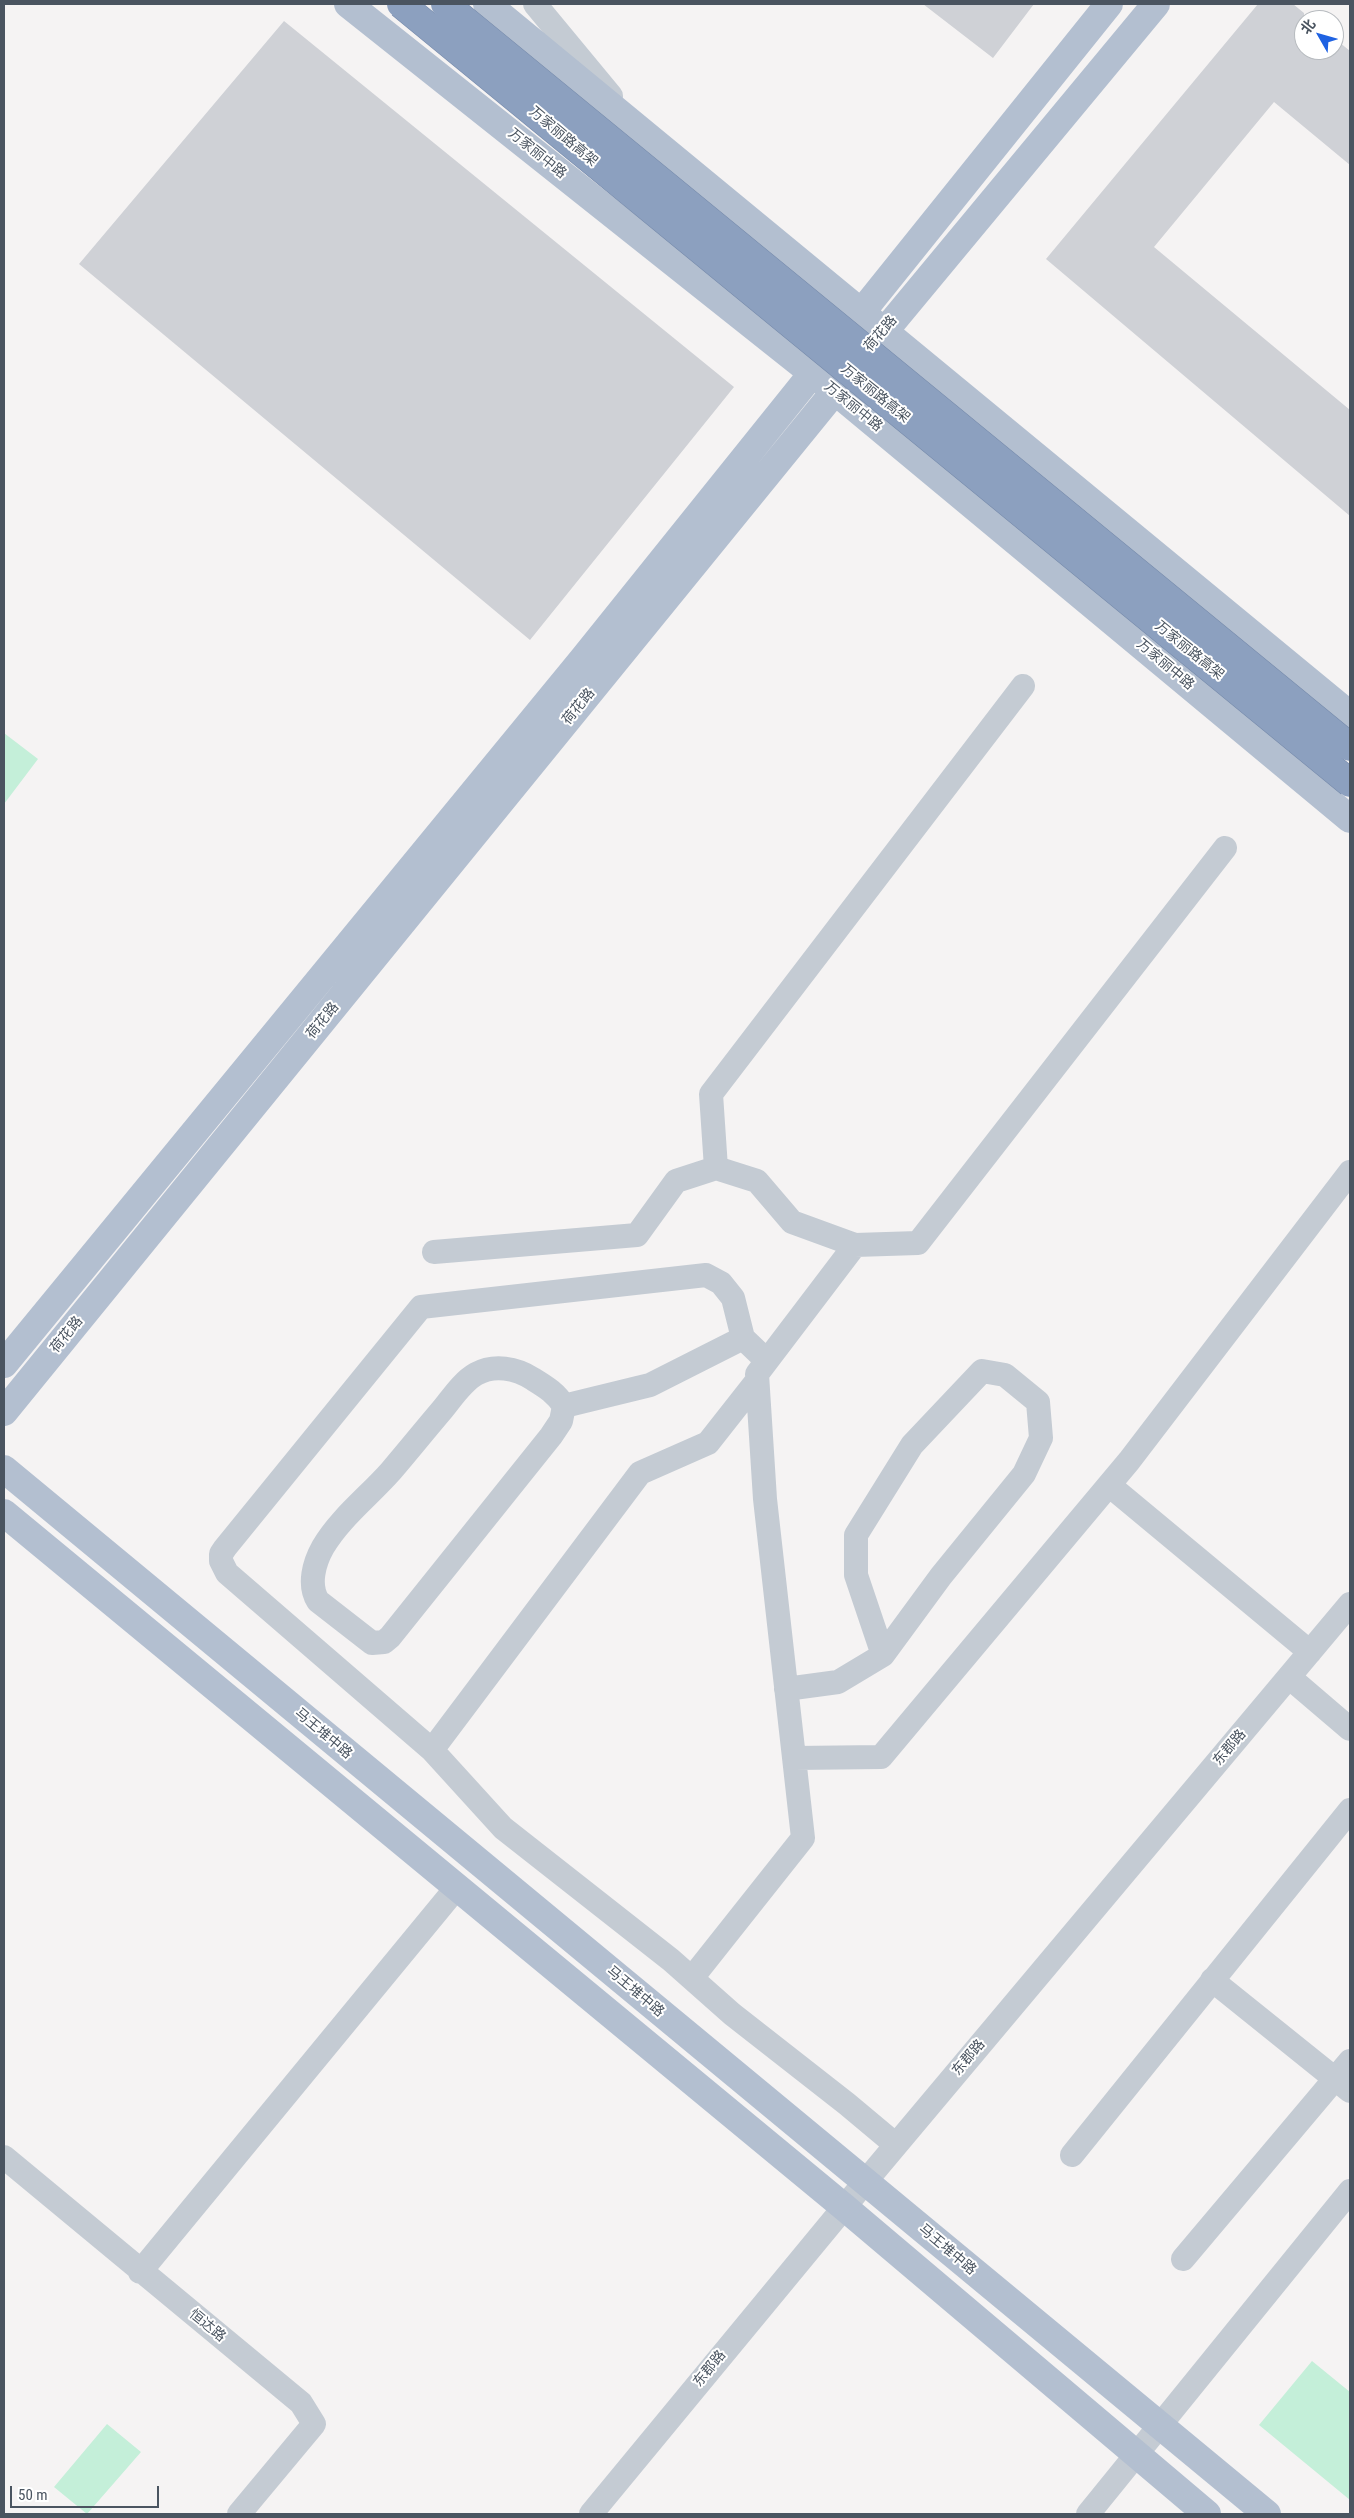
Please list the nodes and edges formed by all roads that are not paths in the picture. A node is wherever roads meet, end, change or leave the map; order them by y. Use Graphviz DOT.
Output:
graph roads {
  1 [pos="348,4"];
  2 [pos="401,4"];
  3 [pos="445,4"];
  4 [pos="487,4"];
  5 [pos="535,4"];
  6 [pos="1109,4"];
  7 [pos="1156,4"];
  8 [pos="517,12"];
  9 [pos="636,127"];
  10 [pos="860,312"];
  11 [pos="884,331"];
  12 [pos="811,372"];
  13 [pos="835,391"];
  14 [pos="1024,686"];
  15 [pos="1350,715"];
  16 [pos="1350,747"];
  17 [pos="1350,783"];
  18 [pos="1350,819"];
  19 [pos="1225,848"];
  20 [pos="716,1168"];
  21 [pos="1350,1172"];
  22 [pos="856,1245"];
  23 [pos="434,1252"];
  24 [pos="743,1338"];
  25 [pos="766,1360"];
  26 [pos="4,1364"];
  27 [pos="756,1382"];
  28 [pos="564,1406"];
  29 [pos="4,1412"];
  30 [pos="4,1470"];
  31 [pos="1109,1485"];
  32 [pos="4,1512"];
  33 [pos="1350,1604"];
  34 [pos="1310,1652"];
  35 [pos="883,1656"];
  36 [pos="1289,1677"];
  37 [pos="786,1688"];
  38 [pos="1350,1729"];
  39 [pos="432,1750"];
  40 [pos="795,1758"];
  41 [pos="1350,1810"];
  42 [pos="456,1887"];
  43 [pos="692,1978"];
  44 [pos="1212,1980"];
  45 [pos="1345,2077"];
  46 [pos="896,2145"];
  47 [pos="1072,2155"];
  48 [pos="4,2157"];
  49 [pos="865,2182"];
  50 [pos="1350,2191"];
  51 [pos="844,2207"];
  52 [pos="1183,2259"];
  53 [pos="140,2272"];
  54 [pos="1161,2426"];
  55 [pos="1137,2455"];
  56 [pos="239,2514"];
  57 [pos="591,2514"];
  58 [pos="1088,2514"];
  59 [pos="1207,2514"];
  60 [pos="1267,2514"];
  1 -- 12 [label="main road, 万家丽中路"];
  2 -- 17 [label="highway, 万家丽路高架, bridge"];
  3 -- 16 [label="highway, 万家丽路高架, bridge"];
  4 -- 8 [label="main road"];
  5 -- 9 [label="street"];
  6 -- 10 [label="main road, 荷花路"];
  7 -- 11 [label="main road, 荷花路"];
  8 -- 9 [label="main road"];
  9 -- 10 [label="main road"];
  10 -- 11 [label="main road"];
  10 -- 12 [label="main road, 荷花路"];
  11 -- 13 [label="main road, 荷花路"];
  11 -- 15 [label="main road"];
  12 -- 13 [label="main road, 万家丽中路"];
  12 -- 26 [label="main road, 荷花路"];
  13 -- 18 [label="main road, 万家丽中路"];
  13 -- 29 [label="main road, 荷花路"];
  14 -- 20 [label="street"];
  19 -- 22 [label="street"];
  20 -- 22 [label="street"];
  20 -- 23 [label="street"];
  21 -- 31 [label="street"];
  22 -- 25 [label="street"];
  24 -- 25 [label="street"];
  24 -- 28 [label="street"];
  24 -- 39 [label="street"];
  25 -- 27 [label="street"];
  27 -- 37 [label="street"];
  27 -- 39 [label="street"];
  28 -- 28 [label="street"];
  30 -- 49 [label="main road, 马王堆中路"];
  31 -- 34 [label="street"];
  31 -- 40 [label="street"];
  32 -- 42 [label="main road"];
  33 -- 34 [label="street, 东郡路"];
  34 -- 36 [label="street, 东郡路"];
  35 -- 35 [label="street"];
  35 -- 37 [label="street"];
  36 -- 38 [label="street"];
  36 -- 46 [label="street, 东郡路"];
  37 -- 40 [label="street"];
  39 -- 43 [label="street"];
  40 -- 43 [label="street"];
  41 -- 44 [label="street"];
  42 -- 51 [label="main road"];
  42 -- 53 [label="street"];
  43 -- 46 [label="street"];
  44 -- 45 [label="street"];
  44 -- 47 [label="street"];
  45 -- 52 [label="street"];
  46 -- 49 [label="street, 东郡路"];
  48 -- 53 [label="street, 恒达路"];
  49 -- 51 [label="street, 东郡路"];
  49 -- 54 [label="main road, 马王堆中路"];
  50 -- 54 [label="street"];
  51 -- 55 [label="main road"];
  51 -- 57 [label="street, 东郡路"];
  53 -- 56 [label="street, 恒达路"];
  54 -- 55 [label="street"];
  54 -- 60 [label="main road, 马王堆中路"];
  55 -- 58 [label="street"];
  55 -- 59 [label="main road"];
}
